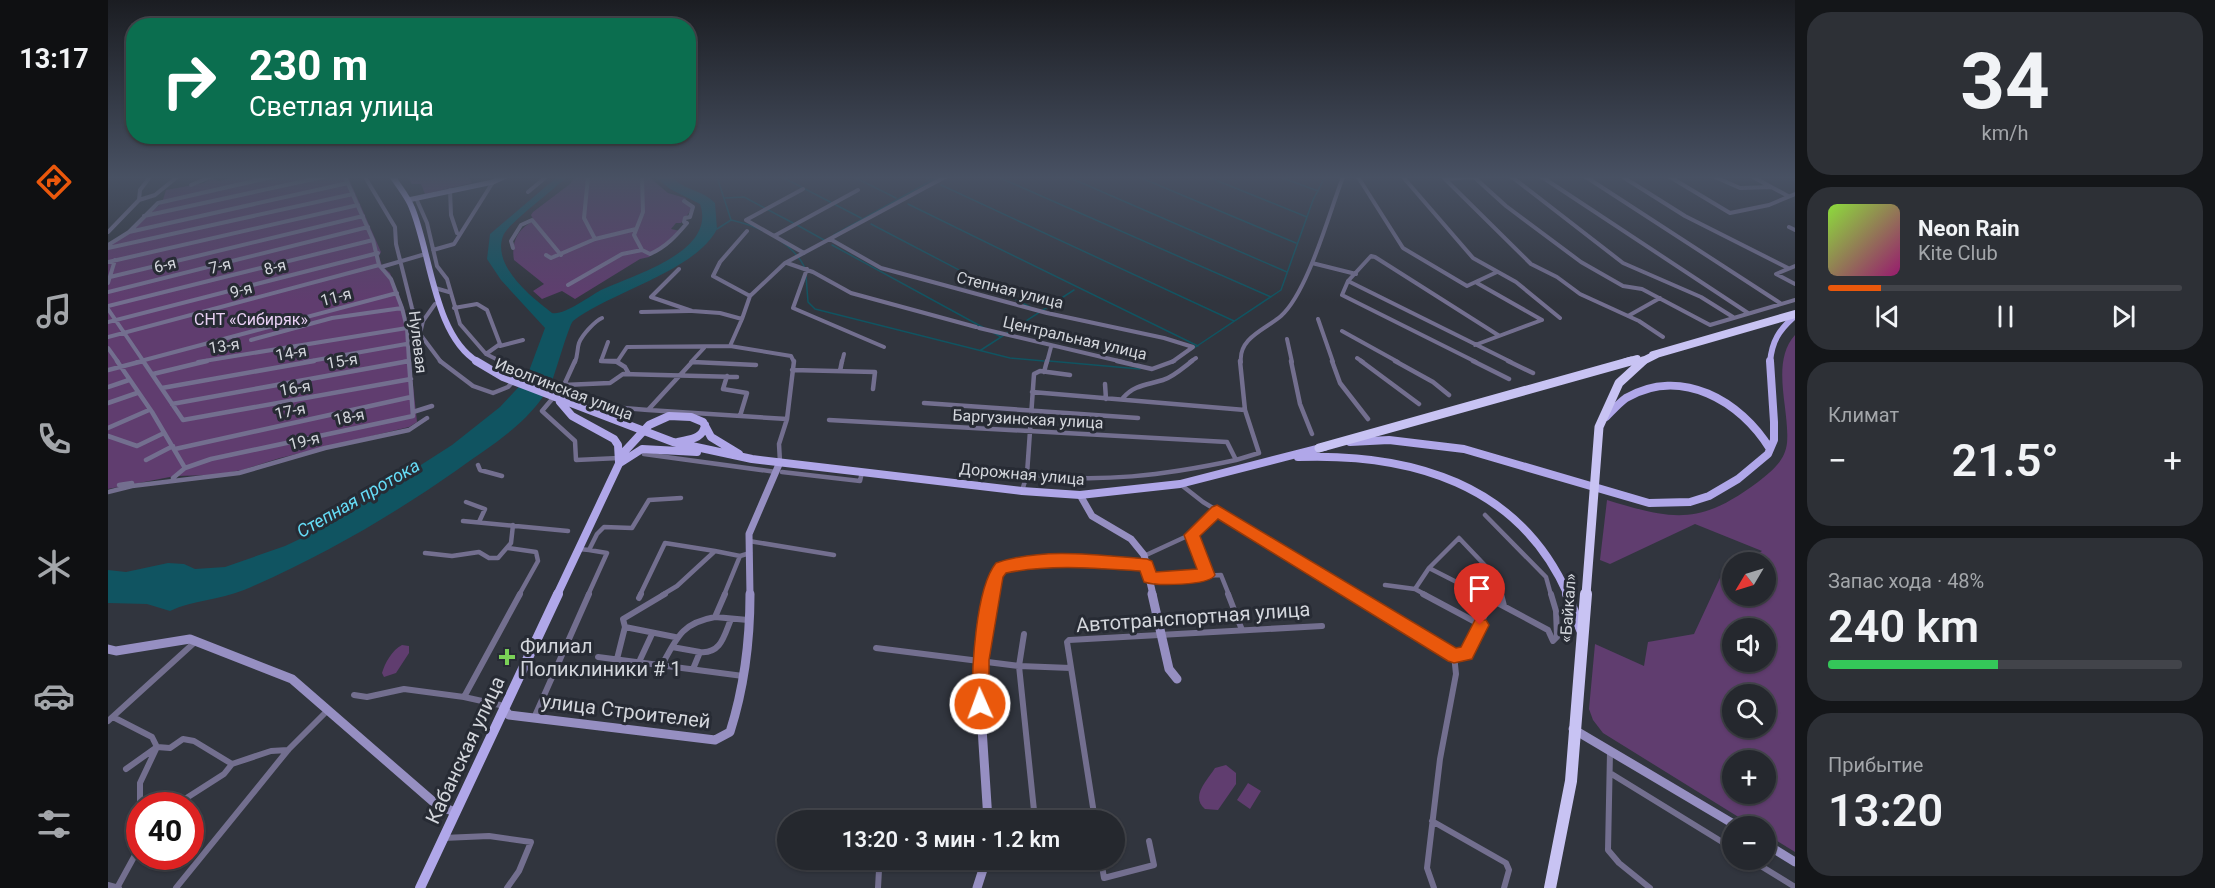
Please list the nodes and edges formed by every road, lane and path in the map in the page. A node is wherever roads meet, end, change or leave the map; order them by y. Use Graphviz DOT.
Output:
graph roads {
  1 [pos="121,218"];
  2 [pos="142,218"];
  3 [pos="190,218"];
  4 [pos="240,218"];
  5 [pos="299,218"];
  6 [pos="353,218"];
  7 [pos="364,218"];
  8 [pos="390,218"];
  9 [pos="412,218"];
  10 [pos="417,218"];
  11 [pos="425,218"];
  12 [pos="452,218"];
  13 [pos="470,218"];
  14 [pos="584,218"];
  15 [pos="640,218"];
  16 [pos="685,218"];
  17 [pos="748,218"];
  18 [pos="806,218"];
  19 [pos="868,218"];
  20 [pos="1328,218"];
  21 [pos="1384,218"];
  22 [pos="1438,218"];
  23 [pos="1485,218"];
  24 [pos="1523,218"];
  25 [pos="1565,218"];
  26 [pos="1605,218"];
  27 [pos="1649,218"];
  28 [pos="1690,218"];
  29 [pos="368,227"];
  30 [pos="1789,227"];
  31 [pos="636,229"];
  32 [pos="1795,230"];
  33 [pos="747,231"];
  34 [pos="108,232"];
  35 [pos="129,232"];
  36 [pos="457,233"];
  37 [pos="774,236"];
  38 [pos="595,239"];
  39 [pos="830,239"];
  40 [pos="373,240"];
  41 [pos="108,247"];
  42 [pos="513,248"];
  43 [pos="433,250"];
  44 [pos="642,250"];
  45 [pos="378,253"];
  46 [pos="804,253"];
  47 [pos="422,255"];
  48 [pos="546,255"];
  49 [pos="561,255"];
  50 [pos="115,260"];
  51 [pos="401,261"];
  52 [pos="108,262"];
  53 [pos="786,263"];
  54 [pos="1312,263"];
  55 [pos="380,266"];
  56 [pos="1795,266"];
  57 [pos="1788,268"];
  58 [pos="679,269"];
  59 [pos="807,269"];
  60 [pos="1497,272"];
  61 [pos="1356,274"];
  62 [pos="110,277"];
  63 [pos="1348,281"];
  64 [pos="108,283"];
  65 [pos="1477,283"];
  66 [pos="1795,284"];
  67 [pos="568,285"];
  68 [pos="435,288"];
  69 [pos="108,292"];
  70 [pos="397,293"];
  71 [pos="451,294"];
  72 [pos="750,296"];
  73 [pos="1660,298"];
  74 [pos="1795,300"];
  75 [pos="435,304"];
  76 [pos="1780,304"];
  77 [pos="108,308"];
  78 [pos="402,308"];
  79 [pos="454,308"];
  80 [pos="692,311"];
  81 [pos="641,312"];
  82 [pos="1748,313"];
  83 [pos="1795,315"];
  84 [pos="1628,316"];
  85 [pos="1733,317"];
  86 [pos="602,318"];
  87 [pos="1560,318"];
  88 [pos="742,319"];
  89 [pos="1318,319"];
  90 [pos="111,321"];
  91 [pos="423,321"];
  92 [pos="407,328"];
  93 [pos="1342,331"];
  94 [pos="124,333"];
  95 [pos="1498,335"];
  96 [pos="108,337"];
  97 [pos="1663,337"];
  98 [pos="251,339"];
  99 [pos="1287,339"];
  100 [pos="523,340"];
  101 [pos="423,341"];
  102 [pos="608,342"];
  103 [pos="1191,344"];
  104 [pos="408,345"];
  105 [pos="1475,345"];
  106 [pos="500,346"];
  107 [pos="730,346"];
  108 [pos="1051,346"];
  109 [pos="884,347"];
  110 [pos="704,348"];
  111 [pos="109,351"];
  112 [pos="486,354"];
  113 [pos="844,354"];
  114 [pos="1657,354"];
  115 [pos="1196,358"];
  116 [pos="1357,358"];
  117 [pos="143,360"];
  118 [pos="409,361"];
  119 [pos="617,362"];
  120 [pos="692,362"];
  121 [pos="756,365"];
  122 [pos="120,366"];
  123 [pos="108,370"];
  124 [pos="792,370"];
  125 [pos="840,371"];
  126 [pos="1044,372"];
  127 [pos="1533,373"];
  128 [pos="153,374"];
  129 [pos="629,374"];
  130 [pos="680,375"];
  131 [pos="1070,375"];
  132 [pos="727,376"];
  133 [pos="737,377"];
  134 [pos="501,378"];
  135 [pos="1509,379"];
  136 [pos="129,380"];
  137 [pos="411,380"];
  138 [pos="1106,384"];
  139 [pos="564,385"];
  140 [pos="108,387"];
  141 [pos="162,388"];
  142 [pos="873,389"];
  143 [pos="1032,392"];
  144 [pos="137,393"];
  145 [pos="1449,395"];
  146 [pos="411,397"];
  147 [pos="1123,398"];
  148 [pos="1106,399"];
  149 [pos="561,401"];
  150 [pos="108,403"];
  151 [pos="924,403"];
  152 [pos="172,404"];
  153 [pos="1419,404"];
  154 [pos="432,406"];
  155 [pos="599,406"];
  156 [pos="1032,409"];
  157 [pos="149,410"];
  158 [pos="648,410"];
  159 [pos="1245,410"];
  160 [pos="413,414"];
  161 [pos="740,416"];
  162 [pos="427,418"];
  163 [pos="1138,418"];
  164 [pos="786,419"];
  165 [pos="1368,419"];
  166 [pos="829,420"];
  167 [pos="705,425"];
  168 [pos="1599,427"];
  169 [pos="108,428"];
  170 [pos="640,431"];
  171 [pos="1031,432"];
  172 [pos="164,433"];
  173 [pos="1312,434"];
  174 [pos="108,436"];
  175 [pos="673,442"];
  176 [pos="174,448"];
  177 [pos="1319,448"];
  178 [pos="1770,448"];
  179 [pos="701,452"];
  180 [pos="644,454"];
  181 [pos="720,454"];
  182 [pos="752,459"];
  183 [pos="1273,459"];
  184 [pos="146,460"];
  185 [pos="1236,460"];
  186 [pos="619,461"];
  187 [pos="780,462"];
  188 [pos="477,465"];
  189 [pos="184,468"];
  190 [pos="779,472"];
  191 [pos="862,472"];
  192 [pos="1027,474"];
  193 [pos="502,476"];
  194 [pos="1180,484"];
  195 [pos="119,485"];
  196 [pos="108,492"];
  197 [pos="1022,492"];
  198 [pos="1080,495"];
  199 [pos="681,498"];
  200 [pos="466,502"];
  201 [pos="1217,511"];
  202 [pos="1485,515"];
  203 [pos="464,521"];
  204 [pos="479,522"];
  205 [pos="513,525"];
  206 [pos="568,531"];
  207 [pos="1192,535"];
  208 [pos="749,541"];
  209 [pos="508,548"];
  210 [pos="584,550"];
  211 [pos="715,551"];
  212 [pos="425,553"];
  213 [pos="750,553"];
  214 [pos="834,555"];
  215 [pos="740,556"];
  216 [pos="1145,560"];
  217 [pos="1429,568"];
  218 [pos="1207,575"];
  219 [pos="1150,578"];
  220 [pos="1385,585"];
  221 [pos="1415,589"];
  222 [pos="639,598"];
  223 [pos="1492,600"];
  224 [pos="1504,606"];
  225 [pos="715,616"];
  226 [pos="730,619"];
  227 [pos="750,621"];
  228 [pos="1480,625"];
  229 [pos="1322,626"];
  230 [pos="626,627"];
  231 [pos="1242,630"];
  232 [pos="1582,632"];
  233 [pos="652,633"];
  234 [pos="1024,634"];
  235 [pos="1162,635"];
  236 [pos="675,637"];
  237 [pos="196,641"];
  238 [pos="672,646"];
  239 [pos="876,648"];
  240 [pos="111,652"];
  241 [pos="700,652"];
  242 [pos="1454,656"];
  243 [pos="598,657"];
  244 [pos="616,659"];
  245 [pos="980,660"];
  246 [pos="639,662"];
  247 [pos="662,665"];
  248 [pos="1019,666"];
  249 [pos="1071,668"];
  250 [pos="693,669"];
  251 [pos="743,676"];
  252 [pos="1178,679"];
  253 [pos="354,695"];
  254 [pos="464,697"];
  255 [pos="504,709"];
  256 [pos="327,711"];
  257 [pos="534,718"];
  258 [pos="111,719"];
  259 [pos="1573,729"];
  260 [pos="157,747"];
  261 [pos="1610,749"];
  262 [pos="288,750"];
  263 [pos="232,764"];
  264 [pos="126,769"];
  265 [pos="1610,773"];
  266 [pos="140,792"];
  267 [pos="196,792"];
  268 [pos="987,810"];
  269 [pos="1034,810"];
  270 [pos="1093,810"];
  271 [pos="455,812"];
  272 [pos="1722,817"];
  273 [pos="1432,821"];
  274 [pos="443,838"];
  275 [pos="1149,841"];
  276 [pos="1722,842"];
  277 [pos="1776,850"];
  278 [pos="1795,862"];
  279 [pos="127,870"];
  280 [pos="879,870"];
  281 [pos="983,870"];
  282 [pos="1103,870"];
  283 [pos="1767,870"];
  284 [pos="108,885"];
  285 [pos="1795,887"];
  286 [pos="118,888"];
  287 [pos="176,888"];
  288 [pos="420,888"];
  289 [pos="507,888"];
  290 [pos="878,888"];
  291 [pos="977,888"];
  292 [pos="1434,888"];
  293 [pos="1504,888"];
  294 [pos="1550,888"];
  295 [pos="1650,888"];
  1 -- 34 [label="street"];
  2 -- 35 [label="street"];
  3 -- 35 [label="street"];
  4 -- 41 [label="street"];
  5 -- 50 [label="street"];
  6 -- 62 [label="street"];
  7 -- 29 [label="street, Нулевая"];
  8 -- 51 [label="street"];
  9 -- 47 [label="main road, Иволгинская улица"];
  10 -- 68 [label="main road, Иволгинская улица"];
  11 -- 43 [label="street"];
  12 -- 36 [label="street"];
  13 -- 36 [label="street"];
  14 -- 38 [label="street"];
  15 -- 31 [label="street"];
  16 -- 44 [label="street"];
  17 -- 37 [label="street"];
  18 -- 37 [label="street"];
  19 -- 39 [label="street"];
  20 -- 54 [label="street"];
  21 -- 65 [label="street"];
  22 -- 60 [label="street"];
  23 -- 84 [label="street"];
  24 -- 73 [label="street"];
  25 -- 85 [label="street"];
  26 -- 82 [label="street"];
  27 -- 76 [label="street"];
  28 -- 57 [label="street"];
  29 -- 40 [label="street, Нулевая"];
  29 -- 69 [label="street, 6-я"];
  30 -- 32 [label="street"];
  31 -- 38 [label="street"];
  31 -- 44 [label="street"];
  33 -- 72 [label="street"];
  35 -- 41 [label="street"];
  36 -- 43 [label="street"];
  37 -- 46 [label="street"];
  38 -- 49 [label="street"];
  39 -- 46 [label="street"];
  39 -- 103 [label="street, Степная улица"];
  40 -- 45 [label="street, Нулевая"];
  40 -- 77 [label="street, 7-я"];
  42 -- 49 [label="street"];
  43 -- 71 [label="street"];
  44 -- 67 [label="street"];
  45 -- 55 [label="street, Нулевая"];
  45 -- 90 [label="street, 8-я"];
  46 -- 53 [label="street"];
  47 -- 51 [label="street, 9-я"];
  47 -- 75 [label="main road, Иволгинская улица"];
  48 -- 49 [label="street"];
  50 -- 52 [label="street"];
  50 -- 62 [label="street"];
  51 -- 55 [label="street, 9-я"];
  51 -- 91 [label="street"];
  53 -- 59 [label="street, Центральная улица"];
  53 -- 72 [label="street"];
  54 -- 61 [label="street"];
  54 -- 159 [label="street"];
  55 -- 70 [label="street, Нулевая"];
  55 -- 94 [label="street, 9-я"];
  56 -- 57 [label="street"];
  57 -- 66 [label="street"];
  58 -- 80 [label="street"];
  59 -- 108 [label="street, Центральная улица"];
  59 -- 109 [label="street"];
  60 -- 65 [label="street"];
  60 -- 87 [label="street"];
  61 -- 63 [label="street"];
  61 -- 95 [label="street"];
  62 -- 64 [label="street"];
  63 -- 105 [label="street"];
  63 -- 135 [label="street"];
  65 -- 95 [label="street"];
  68 -- 71 [label="street"];
  68 -- 134 [label="main road, Иволгинская улица"];
  70 -- 78 [label="street, Нулевая"];
  70 -- 117 [label="street, 11-я"];
  71 -- 79 [label="street"];
  72 -- 88 [label="street"];
  73 -- 84 [label="street"];
  73 -- 85 [label="street"];
  74 -- 76 [label="street"];
  75 -- 91 [label="street"];
  75 -- 134 [label="main road, Иволгинская улица"];
  76 -- 82 [label="street"];
  77 -- 90 [label="street"];
  78 -- 92 [label="street, Нулевая"];
  78 -- 98 [label="street"];
  79 -- 106 [label="street"];
  79 -- 112 [label="street"];
  80 -- 81 [label="street"];
  80 -- 88 [label="street"];
  82 -- 85 [label="street"];
  83 -- 114 [label="highway"];
  83 -- 178 [label="main road"];
  84 -- 97 [label="street"];
  86 -- 139 [label="street"];
  88 -- 107 [label="street"];
  89 -- 165 [label="street"];
  90 -- 94 [label="street"];
  91 -- 101 [label="street"];
  92 -- 104 [label="street, Нулевая"];
  92 -- 128 [label="street, 13-я"];
  93 -- 145 [label="street"];
  94 -- 96 [label="street, 9-я"];
  94 -- 117 [label="street"];
  95 -- 105 [label="street"];
  99 -- 173 [label="street"];
  100 -- 106 [label="street"];
  101 -- 104 [label="street, 14-я"];
  101 -- 112 [label="street"];
  102 -- 119 [label="street"];
  103 -- 108 [label="street, Центральная улица"];
  104 -- 118 [label="street, Нулевая"];
  104 -- 141 [label="street, 14-я"];
  105 -- 127 [label="street"];
  106 -- 112 [label="street"];
  107 -- 110 [label="street"];
  107 -- 124 [label="street"];
  108 -- 126 [label="street"];
  110 -- 119 [label="street"];
  110 -- 120 [label="street"];
  111 -- 122 [label="street"];
  113 -- 125 [label="street"];
  114 -- 168 [label="highway, «Байкал»"];
  114 -- 177 [label="highway"];
  115 -- 147 [label="street"];
  116 -- 153 [label="street"];
  117 -- 122 [label="street, 11-я"];
  117 -- 128 [label="street"];
  118 -- 137 [label="street, Нулевая"];
  118 -- 152 [label="street, 15-я"];
  119 -- 129 [label="street"];
  120 -- 121 [label="street"];
  120 -- 130 [label="street"];
  122 -- 123 [label="street, 11-я"];
  122 -- 136 [label="street"];
  124 -- 125 [label="street"];
  124 -- 164 [label="street"];
  125 -- 142 [label="street"];
  126 -- 131 [label="street"];
  126 -- 143 [label="street"];
  128 -- 141 [label="street"];
  129 -- 130 [label="street"];
  129 -- 139 [label="street"];
  130 -- 132 [label="street"];
  130 -- 158 [label="street"];
  132 -- 133 [label="street"];
  132 -- 161 [label="street"];
  134 -- 149 [label="main road, Иволгинская улица"];
  136 -- 140 [label="street"];
  136 -- 144 [label="street"];
  137 -- 146 [label="street, Нулевая"];
  137 -- 152 [label="street, 16-я"];
  138 -- 148 [label="street"];
  139 -- 186 [label="street"];
  141 -- 152 [label="street"];
  143 -- 148 [label="street"];
  143 -- 156 [label="street"];
  144 -- 150 [label="street"];
  144 -- 157 [label="street"];
  146 -- 160 [label="street, Нулевая"];
  146 -- 176 [label="street, 17-я"];
  147 -- 148 [label="street"];
  147 -- 159 [label="street"];
  149 -- 170 [label="main road, Иволгинская улица"];
  149 -- 186 [label="main road"];
  151 -- 156 [label="street"];
  154 -- 160 [label="street, 18-я"];
  155 -- 158 [label="street"];
  156 -- 163 [label="street"];
  156 -- 171 [label="street"];
  157 -- 169 [label="street"];
  157 -- 172 [label="street"];
  158 -- 161 [label="street"];
  159 -- 185 [label="street"];
  160 -- 189 [label="street, 18-я"];
  161 -- 164 [label="street"];
  162 -- 196 [label="street, 19-я"];
  164 -- 187 [label="street"];
  166 -- 171 [label="street, Баргузинская улица"];
  167 -- 175 [label="main road"];
  167 -- 182 [label="main road"];
  167 -- 186 [label="main road, Кабанская улица"];
  168 -- 178 [label="main road"];
  168 -- 232 [label="highway, «Байкал»"];
  170 -- 175 [label="main road, Дорожная улица"];
  170 -- 179 [label="main road, Дорожная улица"];
  171 -- 185 [label="street, Баргузинская улица"];
  171 -- 192 [label="street"];
  172 -- 174 [label="street"];
  172 -- 176 [label="street"];
  175 -- 181 [label="main road, Дорожная улица"];
  176 -- 184 [label="street, 17-я"];
  176 -- 189 [label="street"];
  177 -- 178 [label="main road, Дорожная улица"];
  177 -- 183 [label="main road, Дорожная улица"];
  179 -- 181 [label="main road, Дорожная улица"];
  179 -- 186 [label="main road"];
  180 -- 190 [label="street"];
  181 -- 182 [label="main road, Дорожная улица"];
  182 -- 187 [label="main road, Дорожная улица"];
  183 -- 194 [label="main road, Дорожная улица"];
  183 -- 232 [label="main road"];
  185 -- 192 [label="street"];
  186 -- 210 [label="main road, Кабанская улица"];
  187 -- 190 [label="street, улица Строителей"];
  187 -- 191 [label="main road, Дорожная улица"];
  188 -- 193 [label="street"];
  189 -- 195 [label="street, 18-я"];
  190 -- 191 [label="street"];
  190 -- 208 [label="street, улица Строителей"];
  191 -- 197 [label="main road, Дорожная улица"];
  192 -- 197 [label="street"];
  194 -- 198 [label="main road, Дорожная улица"];
  194 -- 201 [label="street"];
  197 -- 198 [label="main road, Дорожная улица"];
  198 -- 216 [label="street"];
  199 -- 210 [label="street"];
  200 -- 204 [label="street"];
  201 -- 207 [label="street"];
  201 -- 242 [label="street"];
  202 -- 224 [label="street"];
  203 -- 204 [label="street"];
  204 -- 205 [label="street"];
  205 -- 206 [label="street"];
  205 -- 209 [label="street"];
  207 -- 216 [label="street"];
  207 -- 218 [label="street"];
  208 -- 213 [label="street, улица Строителей"];
  208 -- 214 [label="street"];
  209 -- 212 [label="street"];
  209 -- 254 [label="street"];
  210 -- 255 [label="main road, Кабанская улица"];
  210 -- 257 [label="street"];
  211 -- 215 [label="street"];
  211 -- 222 [label="street"];
  211 -- 230 [label="street"];
  213 -- 215 [label="street"];
  213 -- 227 [label="street, улица Строителей"];
  215 -- 225 [label="street"];
  216 -- 219 [label="street"];
  216 -- 245 [label="street"];
  217 -- 221 [label="street"];
  217 -- 223 [label="street"];
  217 -- 224 [label="street"];
  218 -- 219 [label="street"];
  218 -- 231 [label="street"];
  219 -- 235 [label="street"];
  220 -- 221 [label="street"];
  221 -- 228 [label="street"];
  223 -- 224 [label="street"];
  223 -- 228 [label="street"];
  225 -- 226 [label="street"];
  225 -- 236 [label="street"];
  226 -- 227 [label="street"];
  226 -- 241 [label="street"];
  227 -- 251 [label="street, улица Строителей"];
  228 -- 242 [label="street"];
  229 -- 231 [label="street, Автотранспортная улица"];
  230 -- 233 [label="street"];
  230 -- 244 [label="street"];
  231 -- 235 [label="street, Автотранспортная улица"];
  232 -- 259 [label="highway, «Байкал»"];
  233 -- 236 [label="street"];
  233 -- 246 [label="street"];
  234 -- 248 [label="street"];
  235 -- 249 [label="street, Автотранспортная улица"];
  235 -- 252 [label="street"];
  236 -- 238 [label="street"];
  237 -- 240 [label="street"];
  237 -- 256 [label="street"];
  237 -- 258 [label="street"];
  238 -- 241 [label="street"];
  238 -- 247 [label="street"];
  239 -- 245 [label="street"];
  241 -- 250 [label="street"];
  242 -- 273 [label="street"];
  243 -- 244 [label="street"];
  244 -- 246 [label="street"];
  245 -- 248 [label="street"];
  245 -- 268 [label="street"];
  246 -- 247 [label="street"];
  247 -- 250 [label="street"];
  248 -- 249 [label="street"];
  248 -- 269 [label="street"];
  249 -- 270 [label="street, Автотранспортная улица"];
  250 -- 251 [label="street"];
  251 -- 257 [label="street, улица Строителей"];
  253 -- 254 [label="street"];
  254 -- 255 [label="street"];
  255 -- 257 [label="street, улица Строителей"];
  255 -- 271 [label="main road, Кабанская улица"];
  256 -- 262 [label="street"];
  256 -- 271 [label="street"];
  258 -- 260 [label="street"];
  259 -- 261 [label="street"];
  259 -- 294 [label="highway, «Байкал»"];
  260 -- 263 [label="street"];
  260 -- 264 [label="street"];
  260 -- 266 [label="street"];
  261 -- 265 [label="street"];
  261 -- 272 [label="street"];
  262 -- 263 [label="street"];
  262 -- 287 [label="street"];
  263 -- 267 [label="street"];
  265 -- 276 [label="street"];
  265 -- 295 [label="street"];
  271 -- 274 [label="main road, Кабанская улица"];
  273 -- 292 [label="street"];
  273 -- 293 [label="street"];
  274 -- 288 [label="main road, Кабанская улица"];
  274 -- 289 [label="street"];
  275 -- 282 [label="street"];
  277 -- 278 [label="street"];
  279 -- 286 [label="street"];
  280 -- 290 [label="street"];
  281 -- 291 [label="street"];
  283 -- 285 [label="street"];
  284 -- 286 [label="street"];
}
